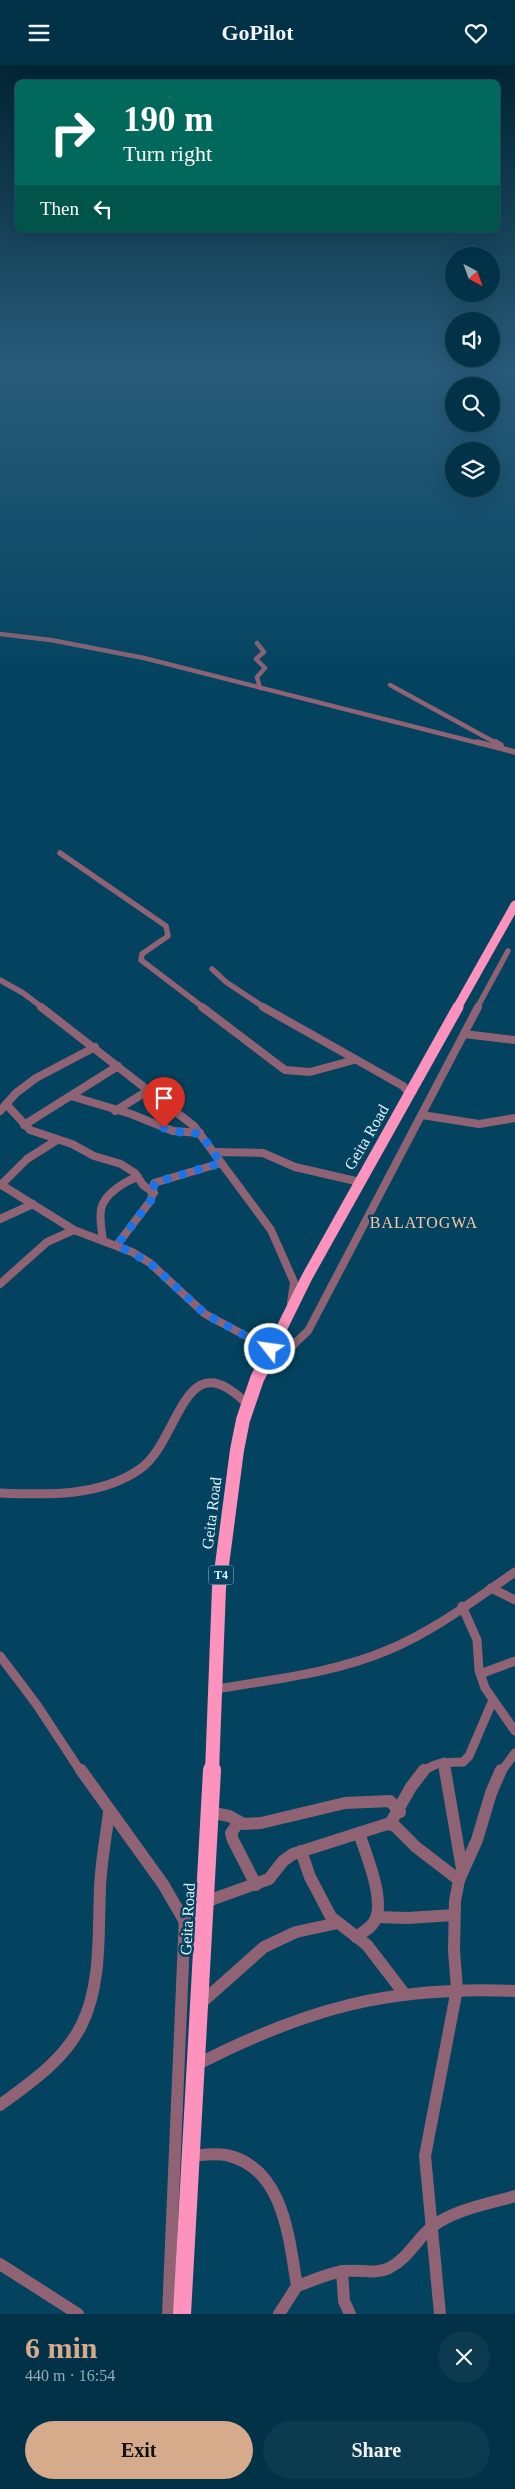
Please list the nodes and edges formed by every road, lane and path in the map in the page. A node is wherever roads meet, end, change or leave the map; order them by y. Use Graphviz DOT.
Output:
graph roads {
  1 [pos="0,634"];
  2 [pos="257,643"];
  3 [pos="390,685"];
  4 [pos="260,688"];
  5 [pos="515,751"];
  6 [pos="60,853"];
  7 [pos="515,905"];
  8 [pos="508,951"];
  9 [pos="212,969"];
  10 [pos="0,979"];
  11 [pos="464,1034"];
  12 [pos="514,1040"];
  13 [pos="95,1047"];
  14 [pos="354,1060"];
  15 [pos="118,1066"];
  16 [pos="149,1090"];
  17 [pos="410,1094"];
  18 [pos="71,1096"];
  19 [pos="6,1104"];
  20 [pos="0,1111"];
  21 [pos="114,1111"];
  22 [pos="422,1115"];
  23 [pos="515,1118"];
  24 [pos="24,1125"];
  25 [pos="200,1133"];
  26 [pos="57,1140"];
  27 [pos="214,1152"];
  28 [pos="221,1163"];
  29 [pos="138,1177"];
  30 [pos="360,1182"];
  31 [pos="0,1184"];
  32 [pos="154,1193"];
  33 [pos="32,1204"];
  34 [pos="0,1219"];
  35 [pos="74,1230"];
  36 [pos="103,1241"];
  37 [pos="117,1245"];
  38 [pos="0,1284"];
  39 [pos="291,1308"];
  40 [pos="270,1349"];
  41 [pos="257,1379"];
  42 [pos="248,1405"];
  43 [pos="0,1493"];
  44 [pos="515,1572"];
  45 [pos="491,1588"];
  46 [pos="515,1601"];
  47 [pos="462,1606"];
  48 [pos="0,1656"];
  49 [pos="515,1661"];
  50 [pos="480,1674"];
  51 [pos="216,1689"];
  52 [pos="492,1700"];
  53 [pos="515,1731"];
  54 [pos="515,1753"];
  55 [pos="444,1762"];
  56 [pos="110,1812"];
  57 [pos="209,1812"];
  58 [pos="400,1812"];
  59 [pos="239,1822"];
  60 [pos="390,1824"];
  61 [pos="359,1833"];
  62 [pos="301,1851"];
  63 [pos="460,1875"];
  64 [pos="256,1885"];
  65 [pos="205,1902"];
  66 [pos="454,1915"];
  67 [pos="185,1916"];
  68 [pos="377,1917"];
  69 [pos="338,1923"];
  70 [pos="356,1937"];
  71 [pos="202,1955"];
  72 [pos="457,1989"];
  73 [pos="515,1991"];
  74 [pos="403,1992"];
  75 [pos="199,2004"];
  76 [pos="195,2066"];
  77 [pos="0,2105"];
  78 [pos="190,2156"];
  79 [pos="515,2196"];
  80 [pos="432,2226"];
  81 [pos="0,2264"];
  82 [pos="342,2271"];
  83 [pos="297,2286"];
  84 [pos="78,2314"];
  85 [pos="168,2314"];
  86 [pos="182,2314"];
  87 [pos="279,2314"];
  88 [pos="350,2314"];
  89 [pos="440,2314"];
  1 -- 4 [label="street"];
  2 -- 4 [label="street"];
  3 -- 5 [label="street"];
  4 -- 5 [label="street"];
  6 -- 14 [label="street"];
  7 -- 17 [label="highway, Geita Road / T4"];
  8 -- 11 [label="street"];
  9 -- 14 [label="street"];
  10 -- 13 [label="street"];
  11 -- 12 [label="street"];
  11 -- 22 [label="street"];
  13 -- 15 [label="street"];
  13 -- 19 [label="street"];
  14 -- 17 [label="street"];
  15 -- 16 [label="street"];
  15 -- 18 [label="street"];
  16 -- 21 [label="street"];
  16 -- 25 [label="street"];
  17 -- 30 [label="highway, Geita Road / T4"];
  18 -- 21 [label="street"];
  18 -- 24 [label="street"];
  19 -- 20 [label="street"];
  19 -- 24 [label="street"];
  21 -- 25 [label="street"];
  22 -- 23 [label="street"];
  22 -- 41 [label="street"];
  24 -- 26 [label="street"];
  25 -- 27 [label="street"];
  26 -- 29 [label="street"];
  26 -- 31 [label="street"];
  27 -- 28 [label="street"];
  27 -- 30 [label="street"];
  28 -- 32 [label="street"];
  28 -- 39 [label="street"];
  29 -- 32 [label="street"];
  29 -- 36 [label="street"];
  30 -- 39 [label="highway, Geita Road / T4"];
  31 -- 33 [label="street"];
  32 -- 37 [label="street"];
  33 -- 34 [label="street"];
  33 -- 35 [label="street"];
  35 -- 36 [label="street"];
  35 -- 38 [label="street"];
  36 -- 37 [label="street"];
  37 -- 40 [label="street"];
  39 -- 40 [label="highway, Geita Road / T4"];
  40 -- 41 [label="highway, Geita Road / T4"];
  41 -- 42 [label="highway, Geita Road / T4"];
  42 -- 43 [label="street"];
  42 -- 51 [label="highway, Geita Road / T4"];
  44 -- 45 [label="street"];
  45 -- 46 [label="street"];
  45 -- 47 [label="street"];
  47 -- 50 [label="street"];
  47 -- 51 [label="street"];
  48 -- 56 [label="street"];
  49 -- 50 [label="street"];
  50 -- 52 [label="street"];
  51 -- 57 [label="highway, Geita Road / T4"];
  52 -- 53 [label="street"];
  52 -- 55 [label="street"];
  54 -- 63 [label="street"];
  55 -- 58 [label="street"];
  55 -- 63 [label="street"];
  56 -- 67 [label="street"];
  56 -- 77 [label="street"];
  57 -- 59 [label="street"];
  57 -- 65 [label="highway, Geita Road / T4"];
  58 -- 59 [label="street"];
  58 -- 60 [label="street"];
  59 -- 64 [label="street"];
  60 -- 61 [label="street"];
  60 -- 63 [label="street"];
  61 -- 62 [label="street"];
  61 -- 68 [label="street"];
  62 -- 64 [label="street"];
  62 -- 69 [label="street"];
  63 -- 66 [label="street"];
  64 -- 65 [label="street"];
  65 -- 71 [label="highway, Geita Road / T4"];
  66 -- 68 [label="street"];
  66 -- 72 [label="street"];
  67 -- 71 [label="street"];
  67 -- 85 [label="street"];
  68 -- 70 [label="street"];
  69 -- 70 [label="street"];
  69 -- 75 [label="street"];
  70 -- 74 [label="street"];
  71 -- 75 [label="highway, Geita Road / T4"];
  72 -- 73 [label="street"];
  72 -- 74 [label="street"];
  72 -- 80 [label="street"];
  74 -- 76 [label="street"];
  75 -- 76 [label="highway, Geita Road / T4"];
  76 -- 78 [label="highway, Geita Road / T4"];
  78 -- 83 [label="street"];
  78 -- 86 [label="highway, Geita Road / T4"];
  79 -- 80 [label="street"];
  80 -- 82 [label="street"];
  80 -- 89 [label="street"];
  81 -- 84 [label="street"];
  82 -- 83 [label="street"];
  82 -- 88 [label="street"];
  83 -- 87 [label="street"];
}
